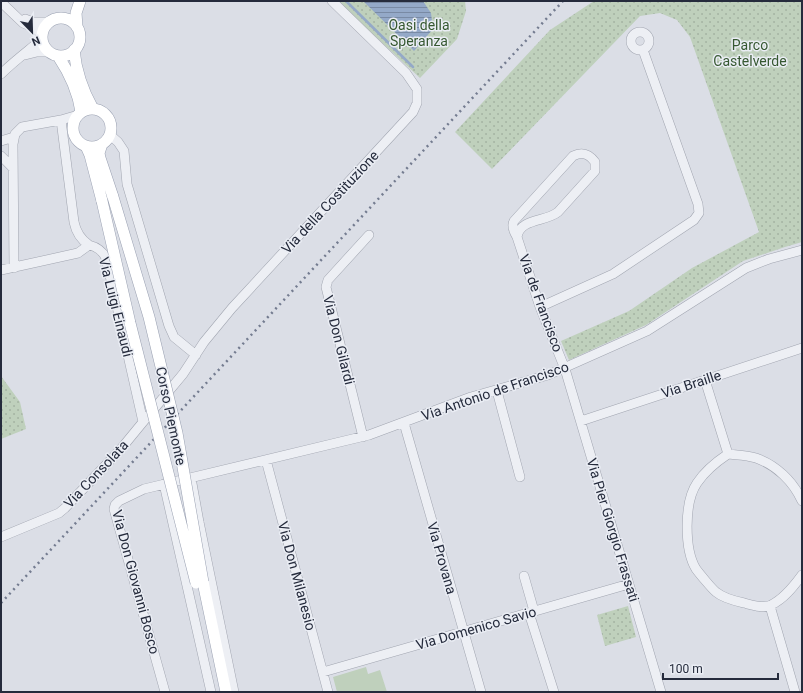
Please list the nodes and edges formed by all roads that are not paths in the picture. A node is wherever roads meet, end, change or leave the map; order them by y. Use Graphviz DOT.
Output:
graph roads {
  1 [pos="75,1"];
  2 [pos="80,1"];
  3 [pos="332,1"];
  4 [pos="1,2"];
  5 [pos="17,18"];
  6 [pos="53,20"];
  7 [pos="77,27"];
  8 [pos="42,37"];
  9 [pos="74,50"];
  10 [pos="643,50"];
  11 [pos="54,54"];
  12 [pos="23,55"];
  13 [pos="1,74"];
  14 [pos="93,109"];
  15 [pos="80,113"];
  16 [pos="61,120"];
  17 [pos="110,135"];
  18 [pos="14,137"];
  19 [pos="1,141"];
  20 [pos="102,144"];
  21 [pos="86,146"];
  22 [pos="1,156"];
  23 [pos="13,168"];
  24 [pos="107,199"];
  25 [pos="369,235"];
  26 [pos="517,237"];
  27 [pos="89,244"];
  28 [pos="802,250"];
  29 [pos="14,268"];
  30 [pos="1,270"];
  31 [pos="540,307"];
  32 [pos="802,348"];
  33 [pos="196,354"];
  34 [pos="565,369"];
  35 [pos="706,380"];
  36 [pos="497,391"];
  37 [pos="156,405"];
  38 [pos="581,421"];
  39 [pos="143,422"];
  40 [pos="404,423"];
  41 [pos="363,437"];
  42 [pos="728,454"];
  43 [pos="266,460"];
  44 [pos="520,477"];
  45 [pos="191,478"];
  46 [pos="164,484"];
  47 [pos="802,501"];
  48 [pos="1,537"];
  49 [pos="802,575"];
  50 [pos="524,576"];
  51 [pos="199,583"];
  52 [pos="629,584"];
  53 [pos="770,606"];
  54 [pos="532,612"];
  55 [pos="463,632"];
  56 [pos="323,672"];
  57 [pos="165,692"];
  58 [pos="211,692"];
  59 [pos="220,692"];
  60 [pos="226,692"];
  61 [pos="234,692"];
  62 [pos="328,692"];
  63 [pos="481,692"];
  64 [pos="554,692"];
  65 [pos="661,692"];
  66 [pos="795,692"];
  1 -- 6 [label="main road"];
  2 -- 7 [label="main road"];
  3 -- 33 [label="street, Via della Costituzione"];
  4 -- 5 [label="street"];
  5 -- 6 [label="street"];
  5 -- 8 [label="street"];
  6 -- 7 [label="main road"];
  6 -- 8 [label="main road"];
  7 -- 9 [label="main road"];
  8 -- 11 [label="main road"];
  8 -- 12 [label="street"];
  9 -- 11 [label="main road"];
  9 -- 14 [label="main road"];
  10 -- 31 [label="street"];
  11 -- 12 [label="street"];
  11 -- 15 [label="main road"];
  12 -- 13 [label="street"];
  14 -- 15 [label="main road"];
  14 -- 17 [label="main road"];
  15 -- 16 [label="street"];
  15 -- 21 [label="main road"];
  16 -- 18 [label="street"];
  16 -- 27 [label="street"];
  17 -- 20 [label="main road"];
  17 -- 33 [label="street"];
  18 -- 19 [label="street"];
  18 -- 23 [label="street"];
  20 -- 21 [label="main road"];
  20 -- 24 [label="main road, Corso Piemonte"];
  21 -- 24 [label="main road, Corso Piemonte"];
  22 -- 23 [label="street"];
  23 -- 29 [label="street"];
  24 -- 51 [label="main road, Corso Piemonte, bridge"];
  24 -- 51 [label="main road, Corso Piemonte, bridge"];
  25 -- 41 [label="street, Via Don Gilardi"];
  26 -- 26 [label="street, Via de Francisco"];
  26 -- 31 [label="street, Via de Francisco"];
  27 -- 29 [label="street, Via Luigi Einaudi"];
  27 -- 39 [label="street, Via Luigi Einaudi"];
  28 -- 34 [label="street, Via Antonio de Francisco"];
  29 -- 30 [label="street, Via Luigi Einaudi"];
  31 -- 34 [label="street, Via de Francisco"];
  32 -- 35 [label="street, Via Braille"];
  33 -- 37 [label="street, Via della Costituzione"];
  34 -- 36 [label="street, Via Antonio de Francisco"];
  34 -- 38 [label="street, Via Pier Giorgio Frassati"];
  35 -- 38 [label="street, Via Braille"];
  35 -- 42 [label="street"];
  36 -- 40 [label="street, Via Antonio de Francisco"];
  36 -- 44 [label="street"];
  37 -- 39 [label="street, Via Consolata"];
  38 -- 52 [label="street, Via Pier Giorgio Frassati"];
  39 -- 48 [label="street, Via Consolata"];
  40 -- 41 [label="street, Via Antonio de Francisco"];
  40 -- 55 [label="street, Via Provana"];
  41 -- 43 [label="street, Via Antonio de Francisco"];
  42 -- 47 [label="street"];
  42 -- 53 [label="street"];
  43 -- 45 [label="street, Via Antonio de Francisco"];
  43 -- 56 [label="street, Via Don Milanesio"];
  45 -- 46 [label="street, Via Don Giovanni Bosco"];
  45 -- 61 [label="street, Corso Piemonte"];
  46 -- 57 [label="street, Via Don Giovanni Bosco"];
  46 -- 58 [label="street"];
  49 -- 53 [label="street"];
  50 -- 54 [label="street"];
  51 -- 59 [label="main road, Corso Piemonte"];
  51 -- 60 [label="main road, Corso Piemonte"];
  52 -- 54 [label="street, Via Domenico Savio"];
  52 -- 65 [label="street, Via Pier Giorgio Frassati"];
  53 -- 66 [label="street"];
  54 -- 55 [label="street, Via Domenico Savio"];
  54 -- 64 [label="street"];
  55 -- 56 [label="street, Via Domenico Savio"];
  55 -- 63 [label="street, Via Provana"];
  56 -- 62 [label="street, Via Don Milanesio"];
}
